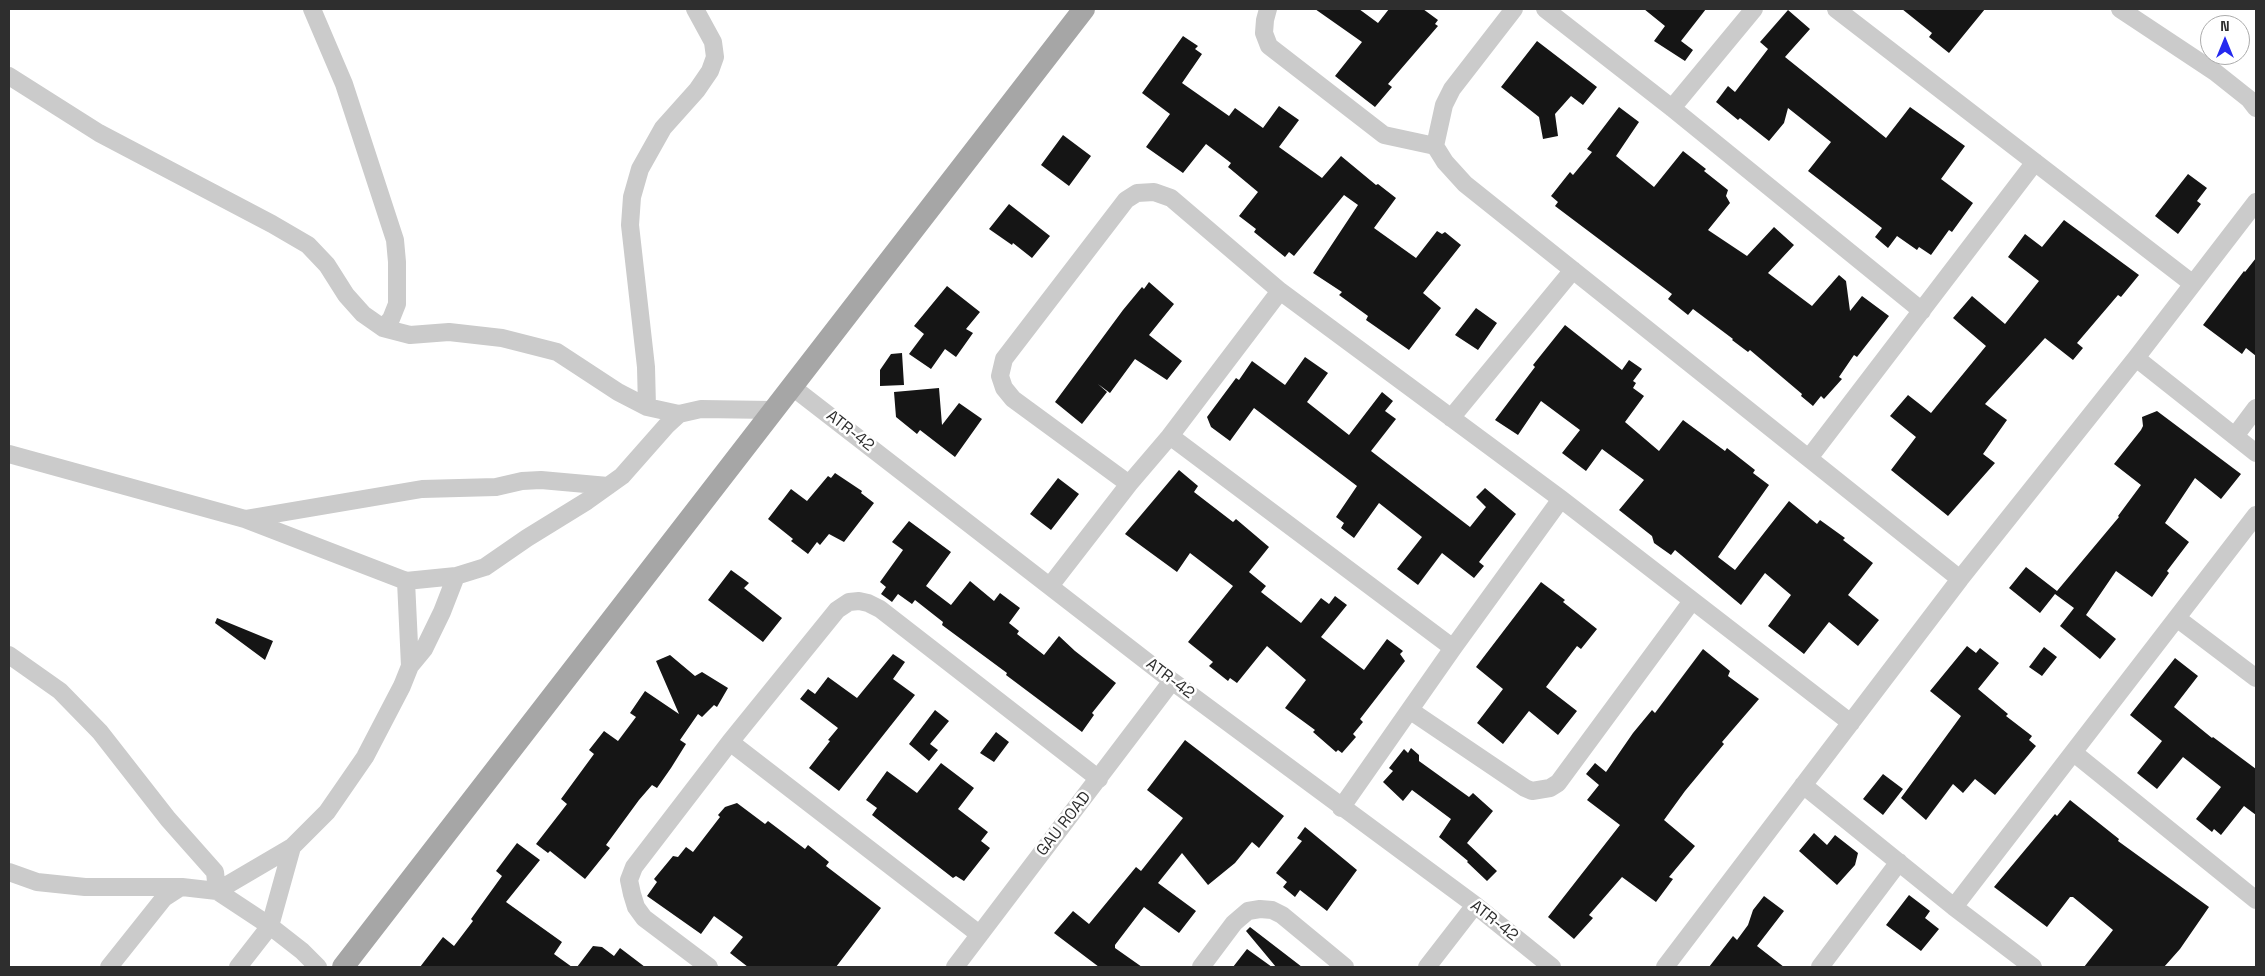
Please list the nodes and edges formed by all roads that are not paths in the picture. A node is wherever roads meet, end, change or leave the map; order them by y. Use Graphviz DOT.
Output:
graph roads {
  1 [pos="312,9"];
  2 [pos="695,9"];
  3 [pos="1084,9"];
  4 [pos="1268,9"];
  5 [pos="1514,9"];
  6 [pos="1545,9"];
  7 [pos="1754,9"];
  8 [pos="1836,9"];
  9 [pos="2120,9"];
  10 [pos="9,76"];
  11 [pos="9,90"];
  12 [pos="41,98"];
  13 [pos="1672,108"];
  14 [pos="2256,108"];
  15 [pos="1435,146"];
  16 [pos="2035,162"];
  17 [pos="2256,202"];
  18 [pos="1573,270"];
  19 [pos="2193,284"];
  20 [pos="1280,291"];
  21 [pos="1922,311"];
  22 [pos="383,328"];
  23 [pos="2136,358"];
  24 [pos="791,386"];
  25 [pos="646,407"];
  26 [pos="2256,408"];
  27 [pos="772,410"];
  28 [pos="680,414"];
  29 [pos="1451,418"];
  30 [pos="1170,436"];
  31 [pos="2235,436"];
  32 [pos="9,454"];
  33 [pos="2256,454"];
  34 [pos="1809,458"];
  35 [pos="1129,484"];
  36 [pos="608,486"];
  37 [pos="1561,499"];
  38 [pos="2256,515"];
  39 [pos="245,519"];
  40 [pos="456,576"];
  41 [pos="1960,579"];
  42 [pos="406,581"];
  43 [pos="1050,586"];
  44 [pos="1692,601"];
  45 [pos="2178,618"];
  46 [pos="1453,648"];
  47 [pos="9,655"];
  48 [pos="410,666"];
  49 [pos="2256,678"];
  50 [pos="1172,681"];
  51 [pos="1411,711"];
  52 [pos="1851,723"];
  53 [pos="730,742"];
  54 [pos="2074,752"];
  55 [pos="1099,779"];
  56 [pos="1803,785"];
  57 [pos="1341,808"];
  58 [pos="292,846"];
  59 [pos="1899,862"];
  60 [pos="9,872"];
  61 [pos="182,887"];
  62 [pos="217,891"];
  63 [pos="2256,900"];
  64 [pos="1475,905"];
  65 [pos="1954,907"];
  66 [pos="270,926"];
  67 [pos="979,934"];
  68 [pos="109,967"];
  69 [pos="238,967"];
  70 [pos="318,967"];
  71 [pos="343,967"];
  72 [pos="709,967"];
  73 [pos="955,967"];
  74 [pos="1201,967"];
  75 [pos="1346,967"];
  76 [pos="1427,967"];
  77 [pos="1552,967"];
  78 [pos="1665,967"];
  79 [pos="1820,967"];
  80 [pos="2033,967"];
  1 -- 22 [label="street"];
  2 -- 25 [label="street"];
  3 -- 24 [label="main road"];
  4 -- 15 [label="street"];
  5 -- 15 [label="street"];
  6 -- 13 [label="street"];
  7 -- 13 [label="street"];
  8 -- 16 [label="street"];
  9 -- 14 [label="street"];
  10 -- 12 [label="street"];
  11 -- 12 [label="street"];
  12 -- 22 [label="street"];
  13 -- 21 [label="street"];
  15 -- 18 [label="street"];
  16 -- 19 [label="street"];
  16 -- 21 [label="street"];
  17 -- 19 [label="street"];
  18 -- 29 [label="street"];
  18 -- 34 [label="street"];
  19 -- 23 [label="street"];
  20 -- 29 [label="street"];
  20 -- 30 [label="street"];
  20 -- 35 [label="street"];
  21 -- 34 [label="street"];
  22 -- 25 [label="street"];
  23 -- 31 [label="street"];
  23 -- 41 [label="street"];
  24 -- 27 [label="main road"];
  24 -- 43 [label="street, ATR-42"];
  25 -- 28 [label="street"];
  26 -- 31 [label="street"];
  27 -- 28 [label="street"];
  27 -- 71 [label="main road"];
  28 -- 36 [label="street"];
  29 -- 37 [label="street"];
  30 -- 35 [label="street"];
  30 -- 46 [label="street"];
  31 -- 33 [label="street"];
  32 -- 39 [label="street"];
  34 -- 41 [label="street"];
  35 -- 43 [label="street"];
  36 -- 39 [label="street"];
  36 -- 40 [label="street"];
  37 -- 44 [label="street"];
  37 -- 46 [label="street"];
  38 -- 45 [label="street"];
  39 -- 42 [label="street"];
  40 -- 42 [label="street"];
  40 -- 48 [label="street"];
  41 -- 52 [label="street"];
  42 -- 48 [label="street"];
  43 -- 50 [label="street, ATR-42"];
  44 -- 51 [label="street"];
  44 -- 52 [label="street"];
  45 -- 49 [label="street"];
  45 -- 54 [label="street"];
  46 -- 51 [label="street"];
  47 -- 62 [label="street"];
  48 -- 58 [label="street"];
  50 -- 55 [label="street, GAU ROAD"];
  50 -- 57 [label="street, ATR-42"];
  51 -- 57 [label="street"];
  52 -- 56 [label="street"];
  53 -- 55 [label="street"];
  53 -- 67 [label="street"];
  53 -- 72 [label="street"];
  54 -- 63 [label="street"];
  54 -- 65 [label="street"];
  55 -- 67 [label="street, GAU ROAD"];
  56 -- 59 [label="street"];
  56 -- 78 [label="street"];
  57 -- 64 [label="street, ATR-42"];
  58 -- 62 [label="street"];
  58 -- 66 [label="street"];
  59 -- 65 [label="street"];
  59 -- 79 [label="street"];
  60 -- 61 [label="street"];
  61 -- 62 [label="street"];
  61 -- 68 [label="street"];
  62 -- 66 [label="street"];
  64 -- 76 [label="street"];
  64 -- 77 [label="street, ATR-42"];
  65 -- 80 [label="street"];
  66 -- 69 [label="street"];
  66 -- 70 [label="street"];
  67 -- 73 [label="street, GAU ROAD"];
  74 -- 75 [label="street"];
}
